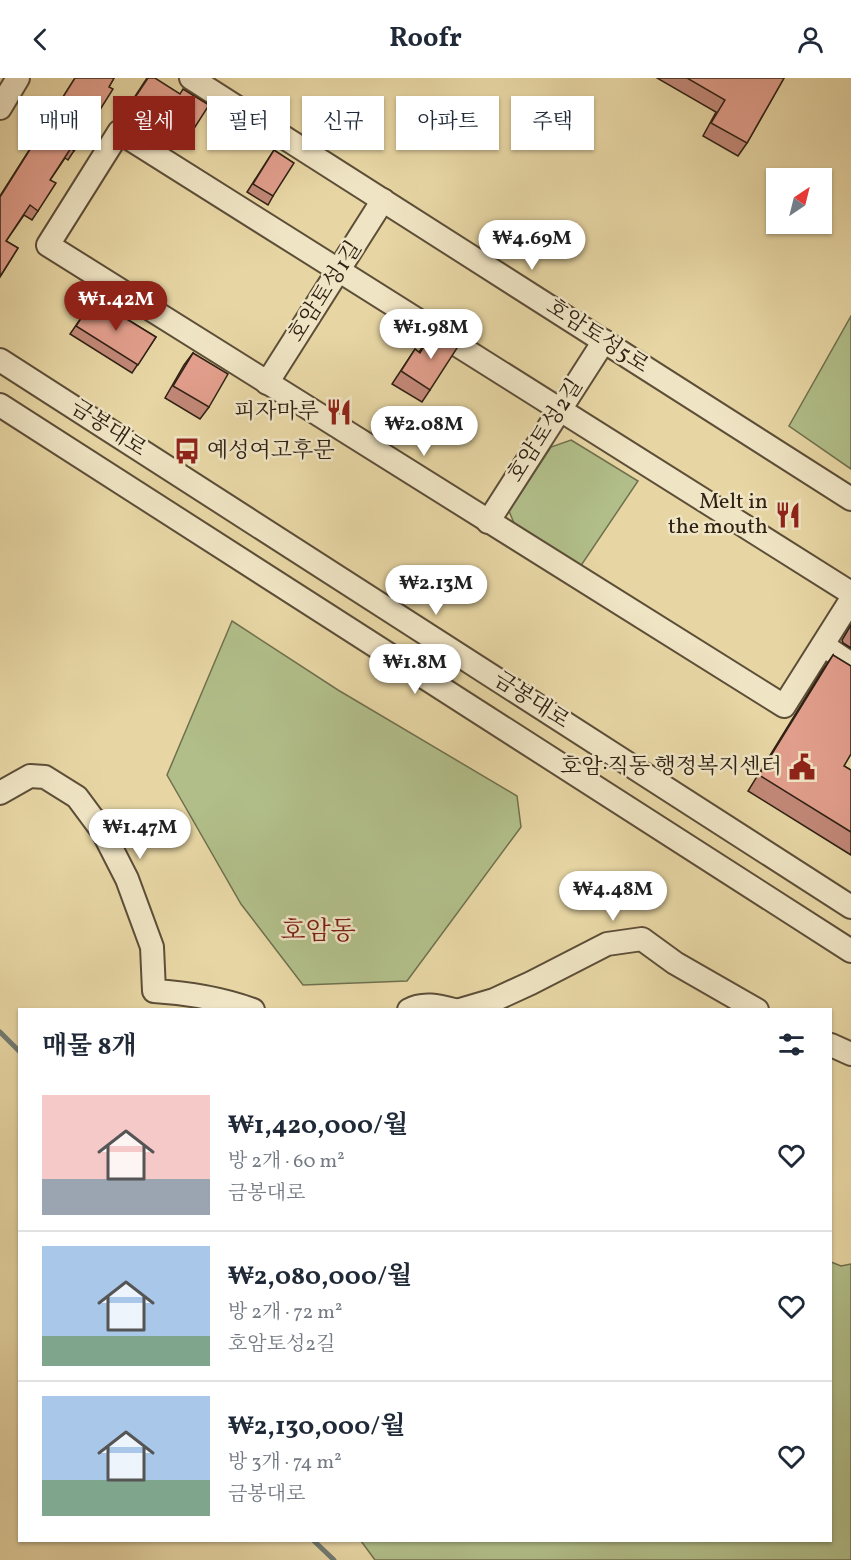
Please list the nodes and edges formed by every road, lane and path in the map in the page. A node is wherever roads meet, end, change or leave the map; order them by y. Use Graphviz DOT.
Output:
graph roads {
  1 [pos="18,78"];
  2 [pos="191,78"];
  3 [pos="0,108"];
  4 [pos="383,200"];
  5 [pos="339,271"];
  6 [pos="604,341"];
  7 [pos="0,360"];
  8 [pos="267,383"];
  9 [pos="0,405"];
  10 [pos="560,410"];
  11 [pos="851,499"];
  12 [pos="488,522"];
  13 [pos="851,593"];
  14 [pos="851,600"];
  15 [pos="823,645"];
  16 [pos="851,664"];
  17 [pos="0,793"];
  18 [pos="851,907"];
  19 [pos="851,951"];
  20 [pos="247,1008"];
  21 [pos="412,1008"];
  22 [pos="445,1008"];
  23 [pos="467,1008"];
  24 [pos="754,1008"];
  25 [pos="832,1045"];
  26 [pos="851,1054"];
  1 -- 3 [label="street"];
  2 -- 4 [label="street, 호암토성5로"];
  4 -- 5 [label="street, 호암토성1길"];
  4 -- 6 [label="street, 호암토성5로"];
  5 -- 8 [label="street, 호암토성1길"];
  5 -- 8 [label="street"];
  5 -- 10 [label="street"];
  6 -- 10 [label="street, 호암토성2길"];
  6 -- 11 [label="street, 호암토성5로"];
  7 -- 18 [label="street, 금봉대로"];
  8 -- 12 [label="street"];
  9 -- 19 [label="street, 금봉대로"];
  10 -- 12 [label="street, 호암토성2길"];
  10 -- 13 [label="street"];
  12 -- 15 [label="street"];
  14 -- 15 [label="street"];
  15 -- 16 [label="street"];
  17 -- 20 [label="street"];
  21 -- 22 [label="street"];
  23 -- 24 [label="street"];
  25 -- 26 [label="street"];
}
